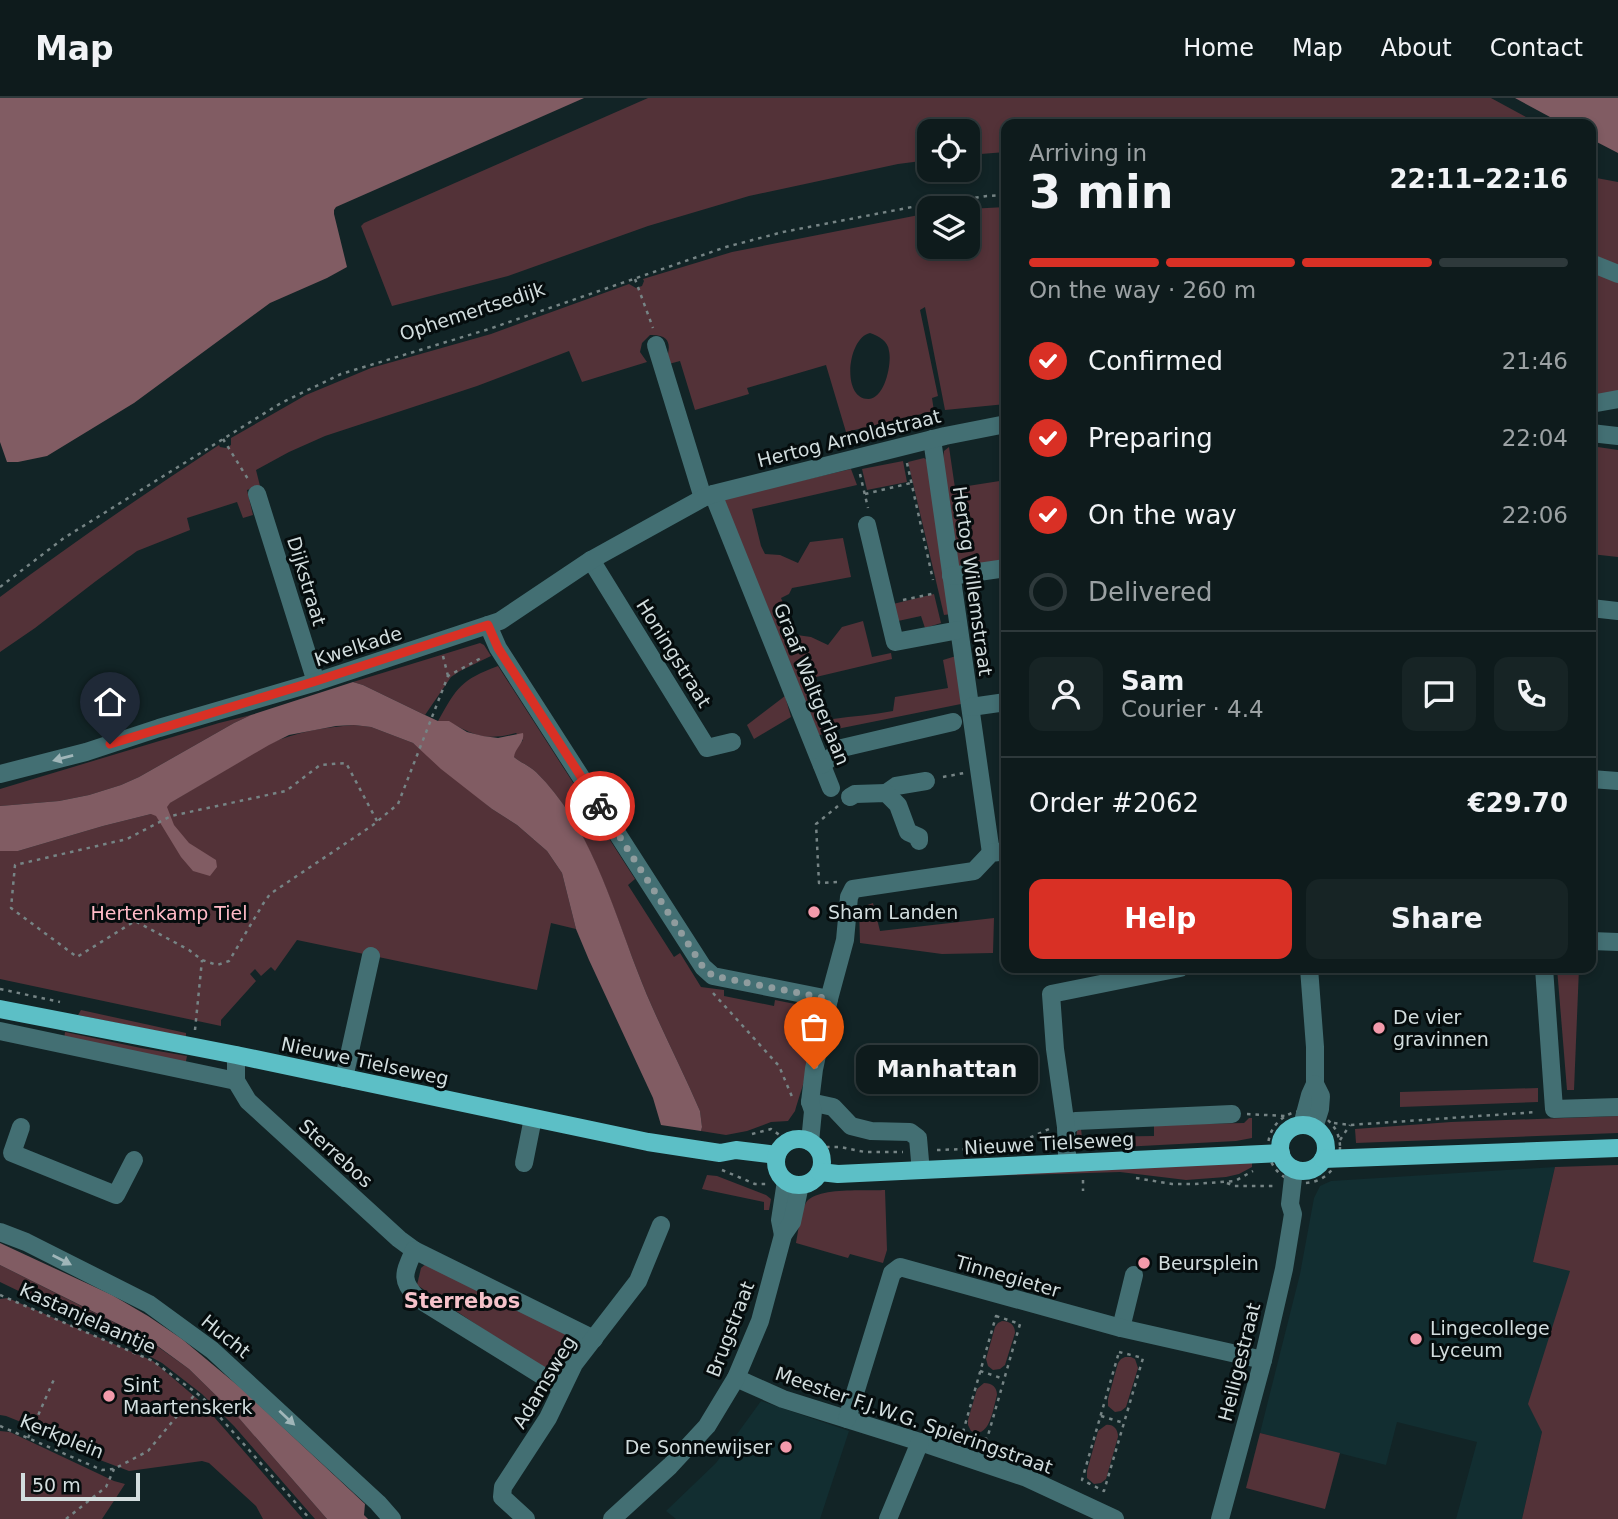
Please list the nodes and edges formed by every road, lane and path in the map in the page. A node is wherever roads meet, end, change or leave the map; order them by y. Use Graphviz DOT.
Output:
graph roads {
  1 [pos="1001,195"];
  2 [pos="1596,265"];
  3 [pos="1618,274"];
  4 [pos="635,278"];
  5 [pos="648,314"];
  6 [pos="656,345"];
  7 [pos="1618,399"];
  8 [pos="1596,403"];
  9 [pos="1001,425"];
  10 [pos="1596,434"];
  11 [pos="1618,436"];
  12 [pos="223,439"];
  13 [pos="932,439"];
  14 [pos="903,447"];
  15 [pos="856,458"];
  16 [pos="911,483"];
  17 [pos="254,488"];
  18 [pos="865,494"];
  19 [pos="708,496"];
  20 [pos="867,525"];
  21 [pos="592,559"];
  22 [pos="1001,569"];
  23 [pos="943,579"];
  24 [pos="0,587"];
  25 [pos="939,602"];
  26 [pos="886,603"];
  27 [pos="1596,609"];
  28 [pos="1618,611"];
  29 [pos="488,625"];
  30 [pos="959,630"];
  31 [pos="498,648"];
  32 [pos="316,681"];
  33 [pos="1001,703"];
  34 [pos="971,707"];
  35 [pos="953,722"];
  36 [pos="732,741"];
  37 [pos="822,765"];
  38 [pos="979,770"];
  39 [pos="0,774"];
  40 [pos="1596,779"];
  41 [pos="926,781"];
  42 [pos="1618,781"];
  43 [pos="831,788"];
  44 [pos="886,793"];
  45 [pos="850,797"];
  46 [pos="377,821"];
  47 [pos="919,841"];
  48 [pos="999,852"];
  49 [pos="851,893"];
  50 [pos="1596,941"];
  51 [pos="1618,942"];
  52 [pos="371,956"];
  53 [pos="202,960"];
  54 [pos="1155,973"];
  55 [pos="1309,973"];
  56 [pos="1544,973"];
  57 [pos="713,976"];
  58 [pos="829,999"];
  59 [pos="0,1009"];
  60 [pos="0,1031"];
  61 [pos="192,1046"];
  62 [pos="236,1055"];
  63 [pos="344,1078"];
  64 [pos="236,1081"];
  65 [pos="810,1102"];
  66 [pos="1618,1107"];
  67 [pos="1554,1109"];
  68 [pos="1232,1114"];
  69 [pos="1270,1114"];
  70 [pos="1285,1116"];
  71 [pos="533,1118"];
  72 [pos="1278,1122"];
  73 [pos="1316,1125"];
  74 [pos="1350,1125"];
  75 [pos="21,1127"];
  76 [pos="1066,1127"];
  77 [pos="1618,1139"];
  78 [pos="813,1146"];
  79 [pos="1281,1147"];
  80 [pos="1329,1148"];
  81 [pos="1618,1148"];
  82 [pos="1067,1154"];
  83 [pos="919,1156"];
  84 [pos="134,1160"];
  85 [pos="523,1163"];
  86 [pos="782,1168"];
  87 [pos="1260,1168"];
  88 [pos="1082,1176"];
  89 [pos="1299,1179"];
  90 [pos="1083,1191"];
  91 [pos="660,1226"];
  92 [pos="0,1232"];
  93 [pos="414,1250"];
  94 [pos="1134,1275"];
  95 [pos="0,1295"];
  96 [pos="1121,1328"];
  97 [pos="594,1339"];
  98 [pos="1263,1360"];
  99 [pos="980,1371"];
  100 [pos="55,1377"];
  101 [pos="736,1378"];
  102 [pos="1004,1379"];
  103 [pos="562,1388"];
  104 [pos="196,1393"];
  105 [pos="1101,1416"];
  106 [pos="847,1419"];
  107 [pos="1124,1423"];
  108 [pos="0,1426"];
  109 [pos="28,1438"];
  110 [pos="920,1442"];
  111 [pos="114,1469"];
  112 [pos="66,1519"];
  113 [pos="310,1519"];
  114 [pos="392,1519"];
  115 [pos="526,1519"];
  116 [pos="612,1519"];
  117 [pos="888,1519"];
  118 [pos="1115,1519"];
  119 [pos="1220,1519"];
  1 -- 4 [label="path, Ophemertsedijk"];
  2 -- 3 [label="street"];
  4 -- 5 [label="path"];
  4 -- 12 [label="path, Ophemertsedijk"];
  6 -- 19 [label="street, Graaf Waltgerlaan"];
  7 -- 8 [label="street"];
  9 -- 13 [label="street, Hertog Arnoldstraat"];
  10 -- 11 [label="street"];
  12 -- 17 [label="path"];
  12 -- 24 [label="path, Ophemertsedijk"];
  13 -- 14 [label="street, Hertog Arnoldstraat"];
  13 -- 23 [label="street, Hertog Willemstraat"];
  14 -- 15 [label="street, Hertog Arnoldstraat"];
  14 -- 16 [label="path"];
  15 -- 18 [label="path"];
  15 -- 19 [label="street, Hertog Arnoldstraat"];
  16 -- 18 [label="path"];
  16 -- 23 [label="path"];
  17 -- 32 [label="street, Dijkstraat"];
  18 -- 20 [label="path"];
  19 -- 21 [label="street, Kwelkade"];
  19 -- 37 [label="street, Graaf Waltgerlaan"];
  20 -- 26 [label="street"];
  21 -- 29 [label="street, Kwelkade"];
  21 -- 36 [label="street, Honingstraat"];
  22 -- 23 [label="street"];
  23 -- 30 [label="street, Hertog Willemstraat"];
  25 -- 26 [label="path"];
  26 -- 30 [label="street"];
  27 -- 28 [label="street"];
  29 -- 31 [label="street"];
  29 -- 32 [label="street, Kwelkade"];
  30 -- 34 [label="street, Hertog Willemstraat"];
  31 -- 46 [label="path"];
  31 -- 57 [label="street"];
  32 -- 39 [label="street, Kwelkade, one-way"];
  33 -- 34 [label="street"];
  34 -- 38 [label="street, Hertog Willemstraat"];
  35 -- 37 [label="street"];
  37 -- 43 [label="street, Graaf Waltgerlaan"];
  38 -- 41 [label="path"];
  38 -- 48 [label="street, Hertog Willemstraat"];
  40 -- 42 [label="street"];
  41 -- 44 [label="street"];
  43 -- 49 [label="path, Graaf Waltgerlaan"];
  44 -- 45 [label="street"];
  44 -- 47 [label="street"];
  46 -- 53 [label="path"];
  46 -- 53 [label="path"];
  48 -- 49 [label="street"];
  49 -- 58 [label="street"];
  50 -- 51 [label="street"];
  52 -- 63 [label="street"];
  53 -- 61 [label="path"];
  54 -- 76 [label="street"];
  55 -- 73 [label="street"];
  56 -- 67 [label="street"];
  57 -- 58 [label="street"];
  57 -- 78 [label="path"];
  58 -- 65 [label="street"];
  59 -- 61 [label="main road, Nieuwe Tielseweg"];
  60 -- 64 [label="street"];
  61 -- 62 [label="main road, Nieuwe Tielseweg"];
  62 -- 63 [label="main road, Nieuwe Tielseweg"];
  62 -- 64 [label="street"];
  63 -- 71 [label="main road, Nieuwe Tielseweg"];
  64 -- 93 [label="street, Sterrebos"];
  65 -- 78 [label="street"];
  65 -- 83 [label="street"];
  66 -- 67 [label="street"];
  67 -- 74 [label="path"];
  68 -- 69 [label="path"];
  68 -- 76 [label="street, Nieuwe Tielseweg"];
  69 -- 70 [label="path"];
  69 -- 72 [label="path"];
  71 -- 85 [label="street"];
  71 -- 86 [label="main road, Nieuwe Tielseweg"];
  73 -- 74 [label="path"];
  73 -- 79 [label="main road"];
  73 -- 80 [label="main road"];
  74 -- 80 [label="path"];
  75 -- 84 [label="street"];
  76 -- 82 [label="street, Nieuwe Tielseweg"];
  76 -- 83 [label="path, Nieuwe Tielseweg"];
  77 -- 80 [label="main road"];
  78 -- 79 [label="main road, Nieuwe Tielseweg"];
  78 -- 83 [label="path, Nieuwe Tielseweg"];
  78 -- 83 [label="main road, Nieuwe Tielseweg"];
  78 -- 86 [label="main road"];
  78 -- 86 [label="main road"];
  78 -- 86 [label="path"];
  79 -- 82 [label="main road, Nieuwe Tielseweg"];
  79 -- 89 [label="main road"];
  80 -- 81 [label="main road"];
  80 -- 89 [label="main road"];
  82 -- 83 [label="main road, Nieuwe Tielseweg"];
  86 -- 101 [label="street, Brugstraat"];
  87 -- 89 [label="path"];
  88 -- 90 [label="path"];
  89 -- 98 [label="street, Heiligestraat"];
  91 -- 97 [label="street, Adamsweg"];
  92 -- 114 [label="street, Hucht, one-way"];
  93 -- 97 [label="street, Sterrebos"];
  93 -- 103 [label="street"];
  94 -- 96 [label="street"];
  95 -- 104 [label="path, Kastanjelaantje"];
  96 -- 98 [label="street, Tinnegieter"];
  96 -- 106 [label="street, Tinnegieter"];
  97 -- 103 [label="street, Adamsweg"];
  98 -- 119 [label="street, Heiligestraat"];
  99 -- 102 [label="path"];
  99 -- 102 [label="path"];
  99 -- 102 [label="path"];
  100 -- 109 [label="path"];
  101 -- 106 [label="street, Meester F.J.W.G. Spieringstraat"];
  101 -- 116 [label="street, Brugstraat"];
  103 -- 115 [label="street, Adamsweg"];
  104 -- 111 [label="path, Kerkplein"];
  104 -- 113 [label="path, Kastanjelaantje"];
  105 -- 107 [label="path"];
  105 -- 107 [label="path"];
  105 -- 107 [label="path"];
  106 -- 110 [label="street, Meester F.J.W.G. Spieringstraat"];
  108 -- 109 [label="path, Kerkplein"];
  109 -- 111 [label="path, Kerkplein"];
  110 -- 117 [label="street"];
  110 -- 118 [label="street, Meester F.J.W.G. Spieringstraat"];
  111 -- 112 [label="path, Kerkplein"];
}
